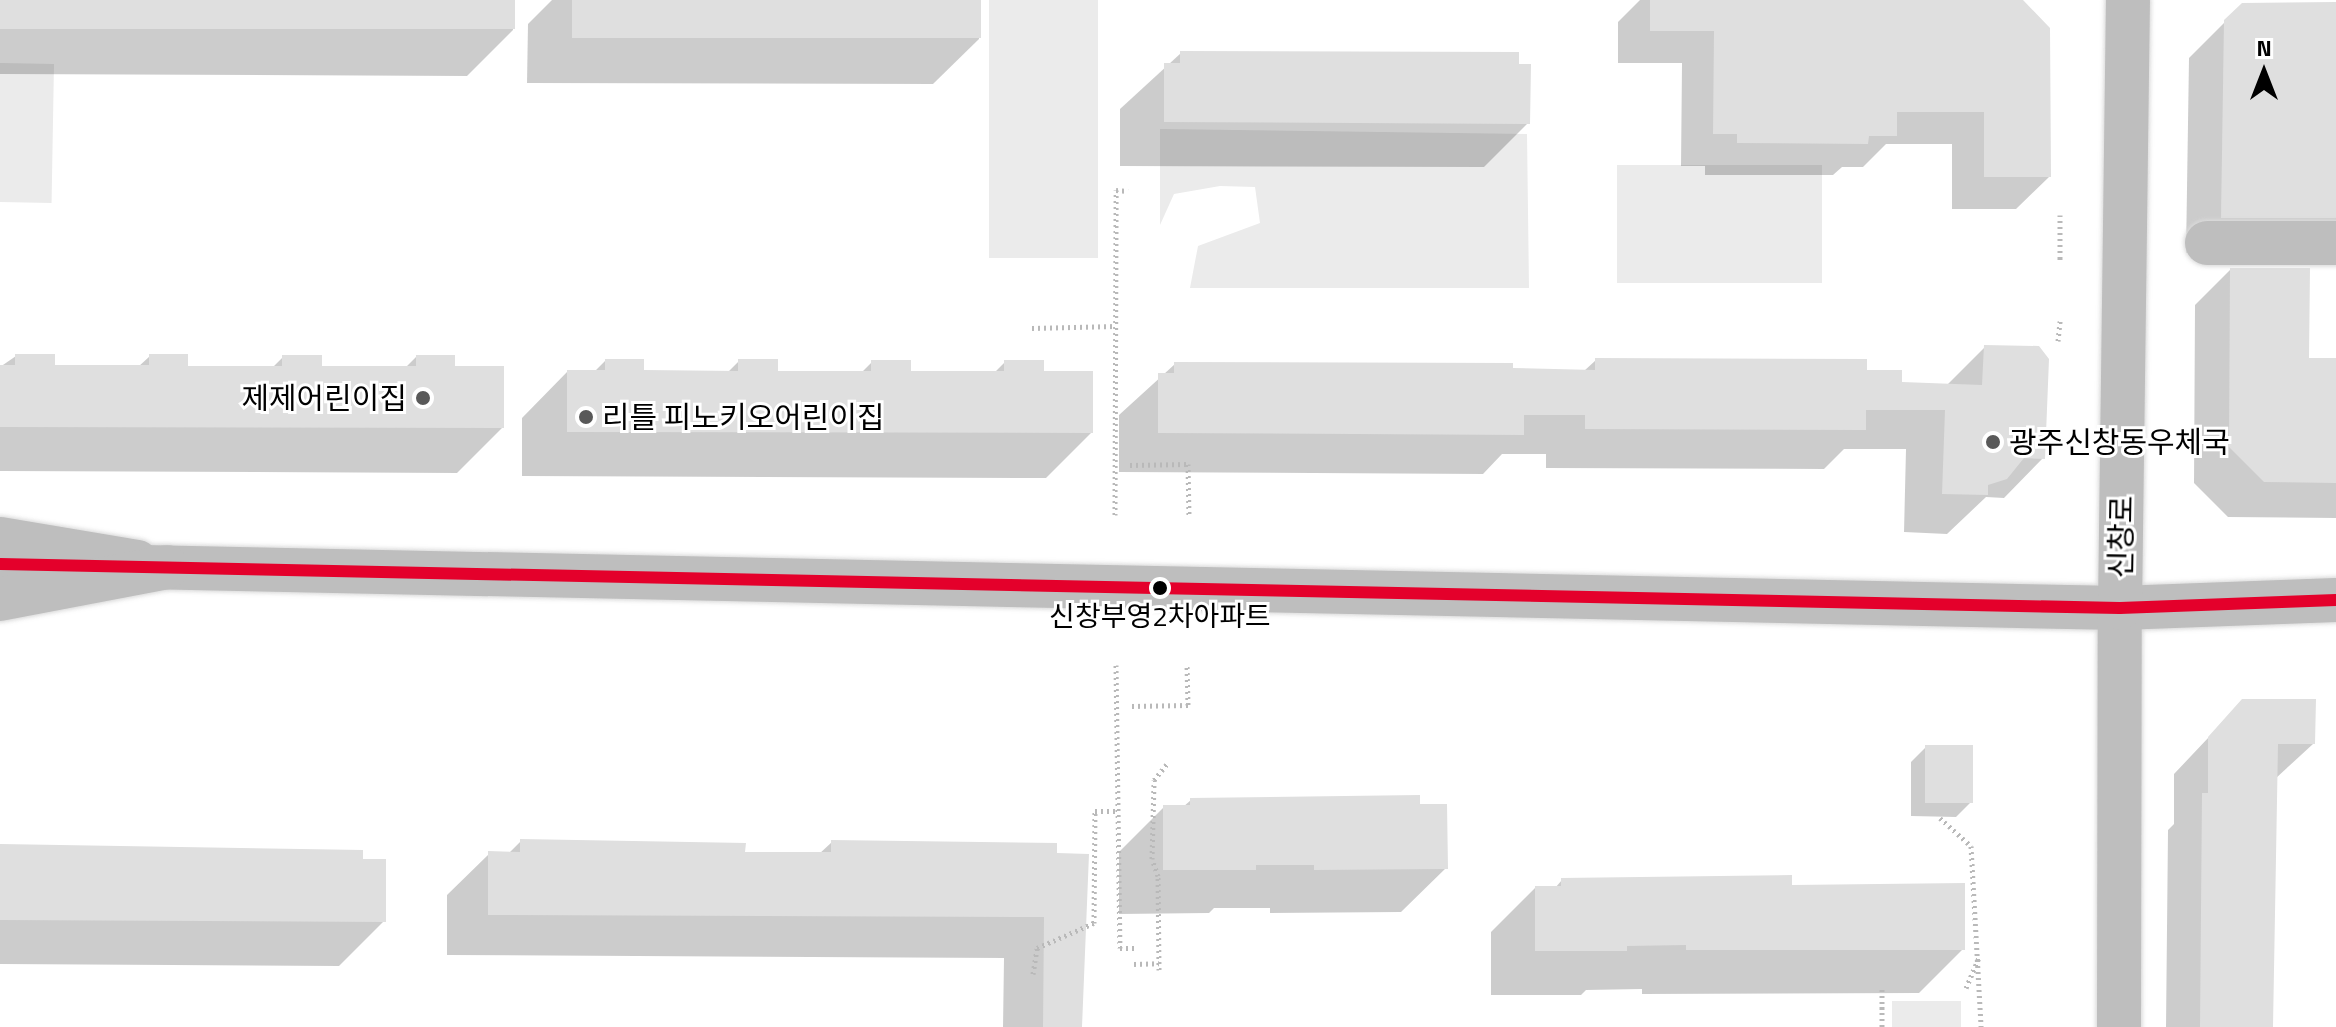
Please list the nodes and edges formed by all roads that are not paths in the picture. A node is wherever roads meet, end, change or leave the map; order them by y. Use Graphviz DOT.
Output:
graph roads {
  1 [pos="2128,0"];
  2 [pos="2207,243"];
  3 [pos="2336,243"];
  4 [pos="0,539"];
  5 [pos="0,564"];
  6 [pos="167,567"];
  7 [pos="0,599"];
  8 [pos="2336,600"];
  9 [pos="2120,608"];
  10 [pos="2119,1027"];
  1 -- 9 [label="main road, 신창로"];
  2 -- 3 [label="main road"];
  4 -- 6 [label="main road"];
  5 -- 6 [label="main road"];
  6 -- 7 [label="main road"];
  6 -- 9 [label="main road"];
  8 -- 9 [label="main road"];
  9 -- 10 [label="main road, 신창로"];
}
